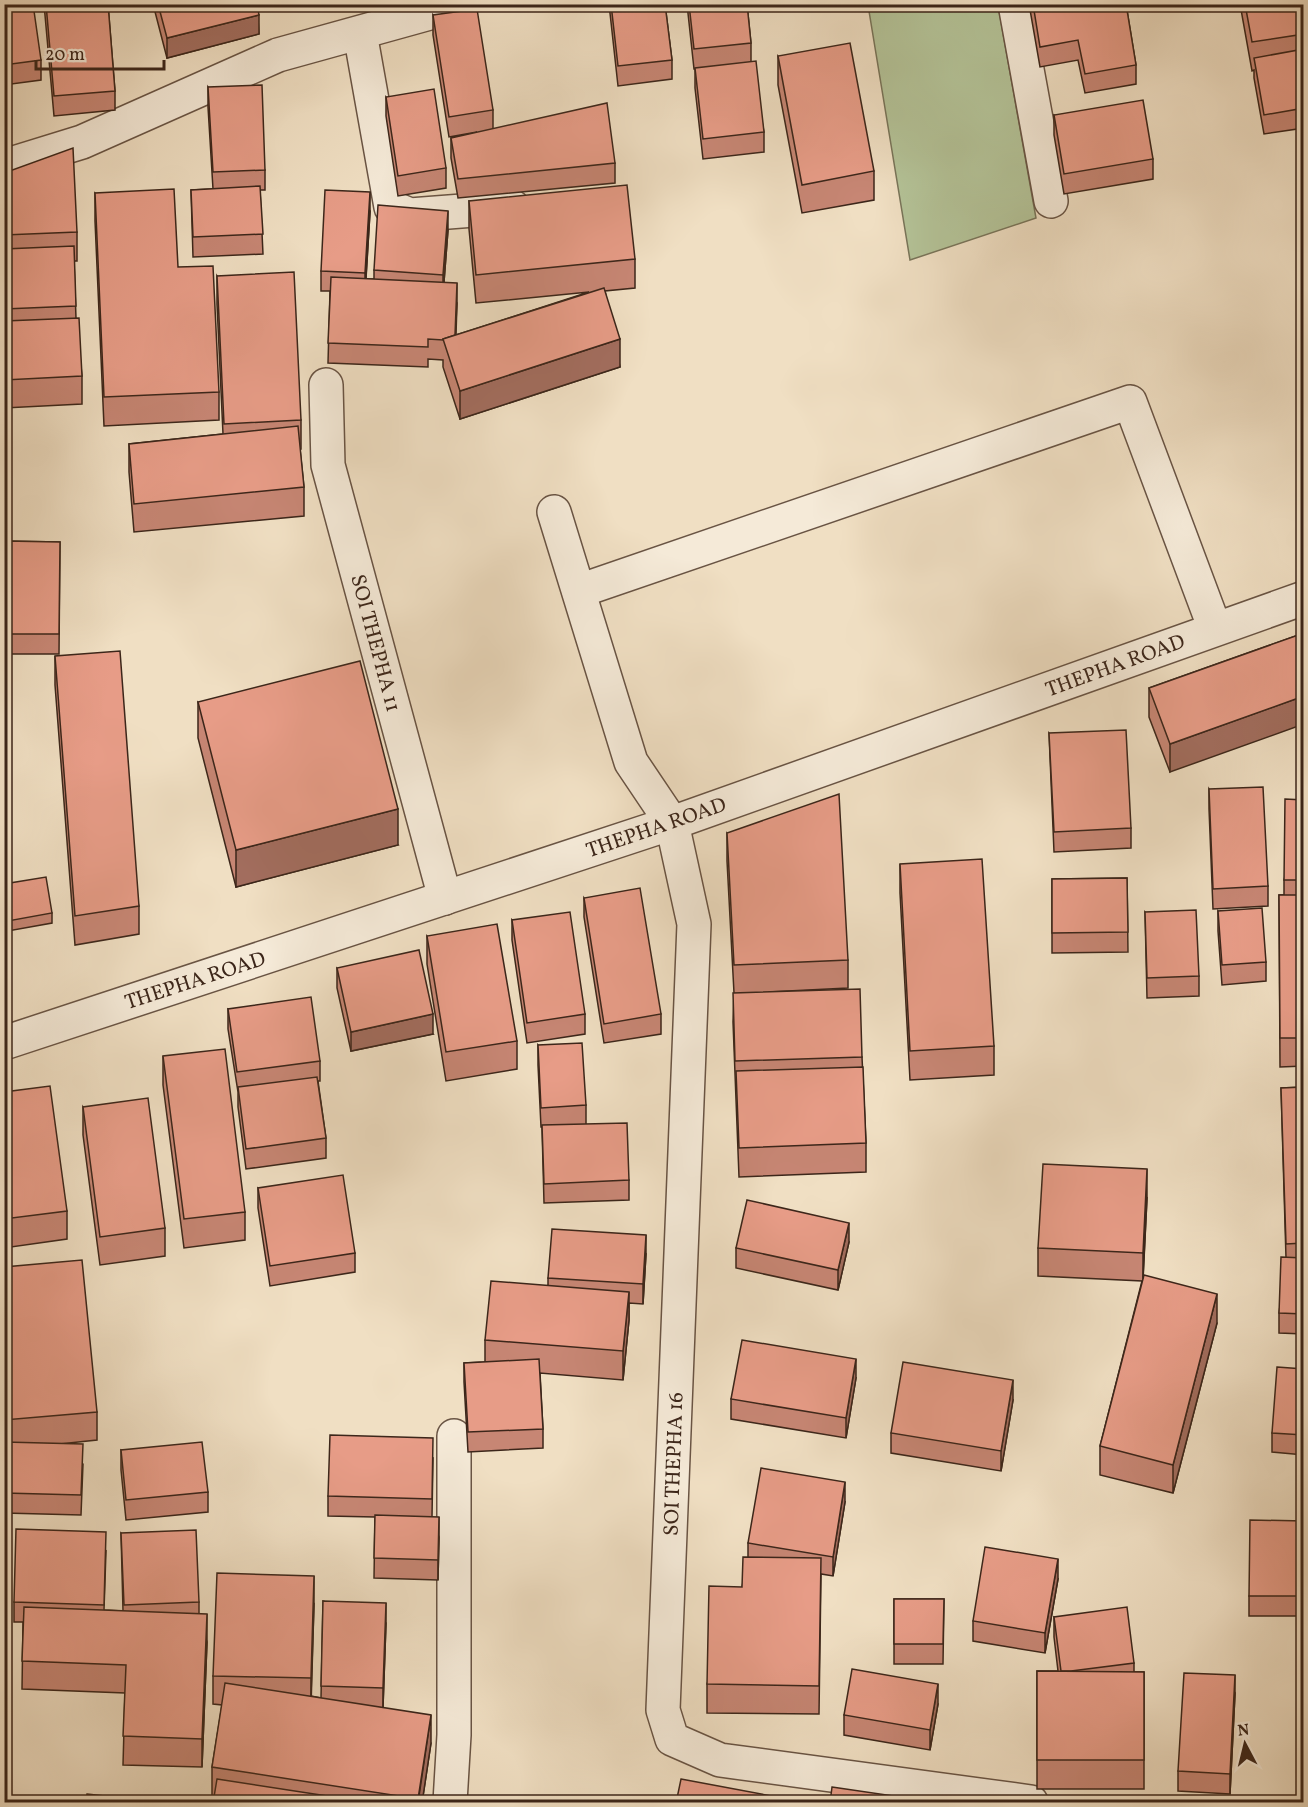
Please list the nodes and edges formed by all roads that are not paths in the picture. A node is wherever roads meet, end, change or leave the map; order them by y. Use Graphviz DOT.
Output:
graph roads {
  1 [pos="462,4"];
  2 [pos="1015,4"];
  3 [pos="402,12"];
  4 [pos="360,33"];
  5 [pos="4,166"];
  6 [pos="1051,201"];
  7 [pos="548,204"];
  8 [pos="326,385"];
  9 [pos="554,512"];
  10 [pos="579,591"];
  11 [pos="1304,598"];
  12 [pos="1215,629"];
  13 [pos="672,823"];
  14 [pos="445,898"];
  15 [pos="4,1043"];
  16 [pos="454,1436"];
  17 [pos="450,1803"];
  18 [pos="1031,1803"];
  1 -- 3 [label="street"];
  2 -- 6 [label="street"];
  3 -- 4 [label="street"];
  4 -- 5 [label="street"];
  4 -- 7 [label="street"];
  8 -- 14 [label="street, SOI THEPHA 11"];
  9 -- 10 [label="street"];
  10 -- 12 [label="street"];
  10 -- 13 [label="street"];
  11 -- 12 [label="street, THEPHA ROAD"];
  12 -- 13 [label="street, THEPHA ROAD"];
  13 -- 14 [label="street, THEPHA ROAD"];
  13 -- 18 [label="street, SOI THEPHA 16"];
  14 -- 15 [label="street, THEPHA ROAD"];
  16 -- 17 [label="street"];
}
